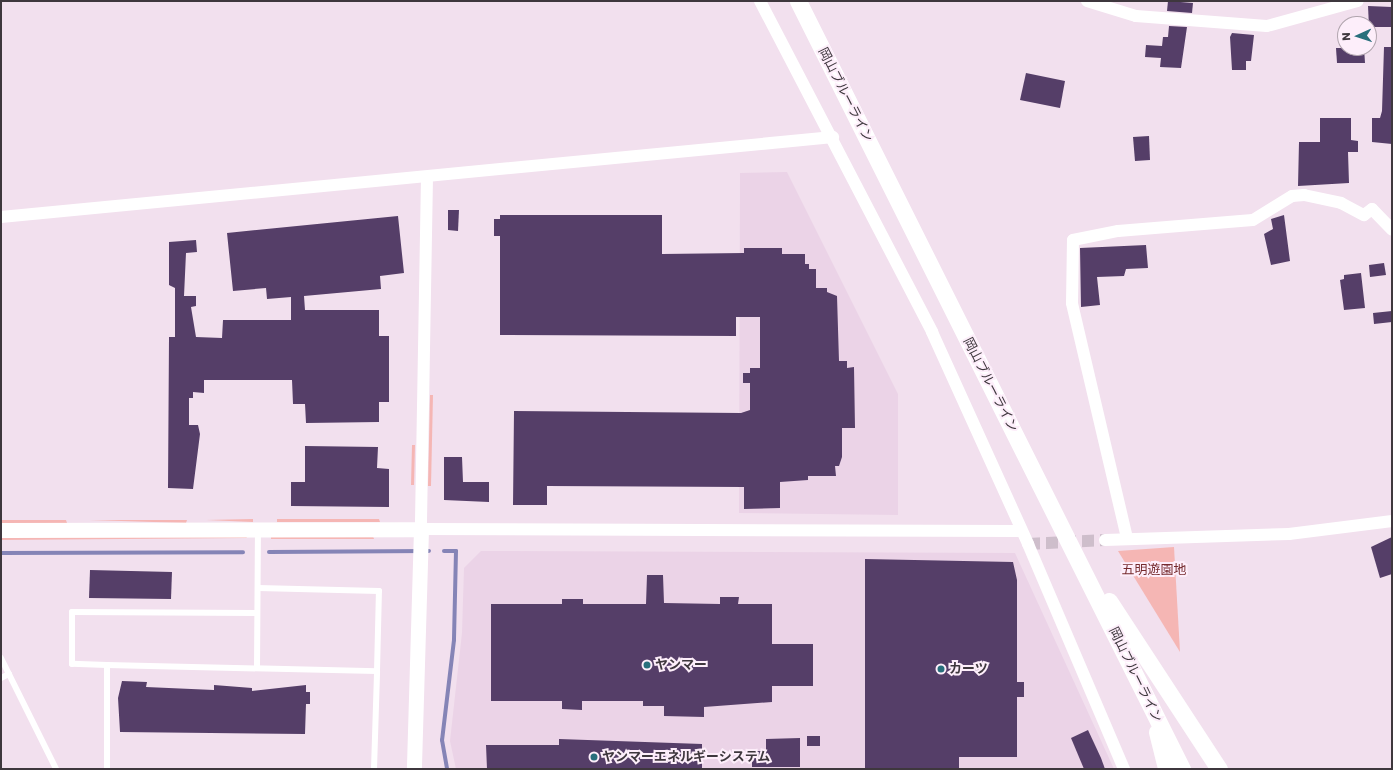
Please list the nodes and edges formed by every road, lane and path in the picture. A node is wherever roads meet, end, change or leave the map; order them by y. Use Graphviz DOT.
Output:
graph roads {
  1 [pos="760,1"];
  2 [pos="798,1"];
  3 [pos="1087,1"];
  4 [pos="1358,1"];
  5 [pos="833,137"];
  6 [pos="427,177"];
  7 [pos="1,217"];
  8 [pos="1392,230"];
  9 [pos="1056,516"];
  10 [pos="1392,521"];
  11 [pos="258,529"];
  12 [pos="421,529"];
  13 [pos="1,530"];
  14 [pos="1021,531"];
  15 [pos="1127,538"];
  16 [pos="1105,540"];
  17 [pos="258,588"];
  18 [pos="257,613"];
  19 [pos="1,658"];
  20 [pos="108,665"];
  21 [pos="257,668"];
  22 [pos="377,671"];
  23 [pos="9,674"];
  24 [pos="1,678"];
  25 [pos="1151,707"];
  26 [pos="56,769"];
  27 [pos="107,769"];
  28 [pos="374,769"];
  29 [pos="414,769"];
  30 [pos="1124,769"];
  31 [pos="1166,769"];
  32 [pos="1182,769"];
  33 [pos="1219,769"];
  1 -- 5 [label="street"];
  2 -- 9 [label="main road, 岡山ブルーライン"];
  3 -- 4 [label="street"];
  5 -- 6 [label="street"];
  5 -- 14 [label="street"];
  6 -- 7 [label="street"];
  6 -- 12 [label="street"];
  8 -- 15 [label="street"];
  9 -- 25 [label="main road, 岡山ブルーライン"];
  9 -- 33 [label="main road"];
  10 -- 15 [label="street"];
  11 -- 12 [label="street"];
  11 -- 13 [label="street"];
  11 -- 17 [label="lane"];
  12 -- 14 [label="street"];
  12 -- 29 [label="street"];
  14 -- 30 [label="street"];
  15 -- 16 [label="street"];
  17 -- 18 [label="lane"];
  17 -- 22 [label="lane"];
  18 -- 20 [label="lane"];
  18 -- 21 [label="lane"];
  19 -- 23 [label="lane"];
  20 -- 21 [label="lane"];
  20 -- 27 [label="lane"];
  21 -- 22 [label="lane"];
  22 -- 28 [label="lane"];
  23 -- 24 [label="lane"];
  23 -- 26 [label="lane"];
  25 -- 31 [label="main road"];
  25 -- 32 [label="main road, 岡山ブルーライン"];
}
